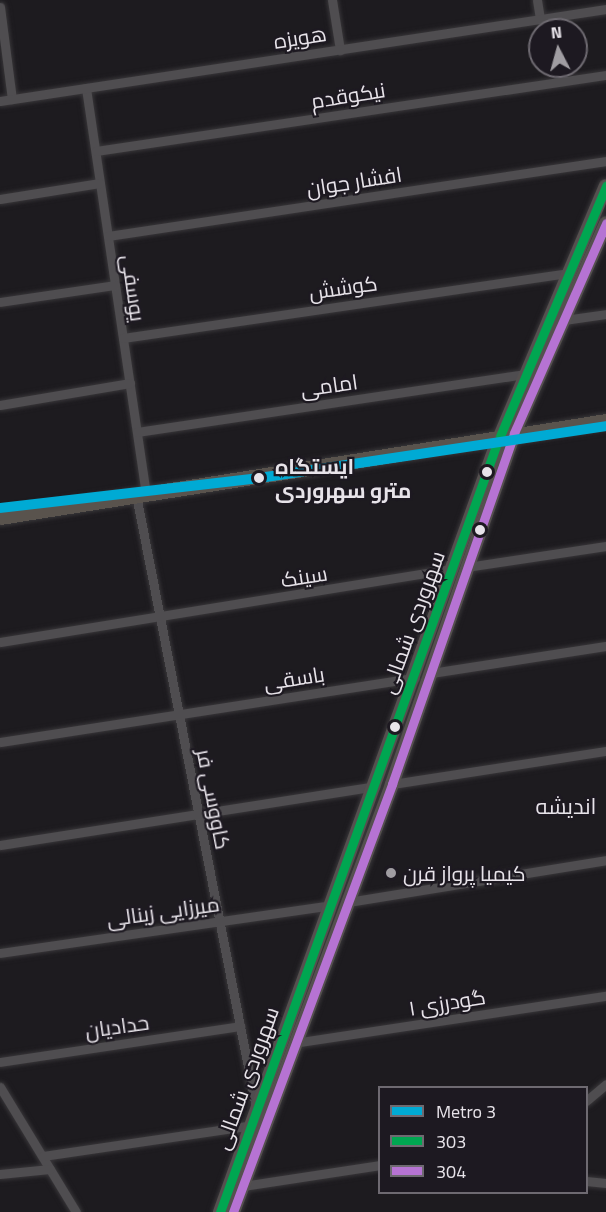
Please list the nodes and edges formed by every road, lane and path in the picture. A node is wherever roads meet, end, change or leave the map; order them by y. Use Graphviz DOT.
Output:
graph roads {
  1 [pos="332,0"];
  2 [pos="537,0"];
  3 [pos="0,7"];
  4 [pos="606,9"];
  5 [pos="540,18"];
  6 [pos="547,18"];
  7 [pos="528,21"];
  8 [pos="340,50"];
  9 [pos="606,75"];
  10 [pos="86,88"];
  11 [pos="12,99"];
  12 [pos="0,101"];
  13 [pos="96,152"];
  14 [pos="606,161"];
  15 [pos="100,183"];
  16 [pos="606,186"];
  17 [pos="0,199"];
  18 [pos="606,223"];
  19 [pos="108,236"];
  20 [pos="569,273"];
  21 [pos="115,285"];
  22 [pos="0,302"];
  23 [pos="606,314"];
  24 [pos="564,320"];
  25 [pos="123,338"];
  26 [pos="526,374"];
  27 [pos="130,383"];
  28 [pos="0,405"];
  29 [pos="606,421"];
  30 [pos="137,432"];
  31 [pos="507,435"];
  32 [pos="141,494"];
  33 [pos="0,517"];
  34 [pos="606,546"];
  35 [pos="460,568"];
  36 [pos="160,618"];
  37 [pos="0,642"];
  38 [pos="606,646"];
  39 [pos="430,673"];
  40 [pos="415,678"];
  41 [pos="179,714"];
  42 [pos="0,742"];
  43 [pos="606,751"];
  44 [pos="392,784"];
  45 [pos="375,786"];
  46 [pos="198,812"];
  47 [pos="0,845"];
  48 [pos="606,860"];
  49 [pos="348,902"];
  50 [pos="332,905"];
  51 [pos="219,921"];
  52 [pos="0,953"];
  53 [pos="606,996"];
  54 [pos="240,1026"];
  55 [pos="294,1043"];
  56 [pos="0,1062"];
  57 [pos="606,1085"];
  58 [pos="0,1087"];
  59 [pos="588,1099"];
  60 [pos="257,1110"];
  61 [pos="252,1125"];
  62 [pos="43,1156"];
  63 [pos="378,1165"];
  64 [pos="50,1169"];
  65 [pos="0,1174"];
  66 [pos="588,1181"];
  67 [pos="606,1183"];
  68 [pos="243,1186"];
  69 [pos="76,1212"];
  70 [pos="220,1212"];
  71 [pos="233,1212"];
  1 -- 8 [label="street"];
  2 -- 5 [label="street"];
  3 -- 11 [label="street"];
  4 -- 6 [label="street, هویزه"];
  7 -- 8 [label="street, هویزه"];
  8 -- 10 [label="street, هویزه"];
  9 -- 13 [label="street, نیکوقدم"];
  10 -- 11 [label="street, هویزه"];
  10 -- 13 [label="street, یوسفی"];
  11 -- 12 [label="street, هویزه"];
  13 -- 15 [label="street, یوسفی"];
  14 -- 19 [label="street, افشار جوان"];
  15 -- 17 [label="street"];
  15 -- 19 [label="street, یوسفی"];
  16 -- 20 [label="main road, سهروردی شمالی"];
  18 -- 24 [label="main road, سهروردی شمالی"];
  19 -- 21 [label="street, یوسفی"];
  20 -- 25 [label="street, کوشش"];
  20 -- 26 [label="main road, سهروردی شمالی"];
  21 -- 22 [label="street"];
  21 -- 25 [label="street, یوسفی"];
  23 -- 24 [label="street"];
  24 -- 31 [label="main road, سهروردی شمالی"];
  25 -- 27 [label="street, یوسفی"];
  26 -- 30 [label="street, امامی"];
  26 -- 31 [label="main road, سهروردی شمالی"];
  27 -- 28 [label="street"];
  27 -- 30 [label="street, یوسفی"];
  29 -- 31 [label="main road"];
  30 -- 32 [label="street, یوسفی"];
  31 -- 32 [label="main road"];
  31 -- 35 [label="main road, سهروردی شمالی"];
  32 -- 33 [label="main road"];
  32 -- 36 [label="street, کاووسی فر"];
  34 -- 35 [label="street, سینک"];
  35 -- 36 [label="street, سینک"];
  35 -- 39 [label="main road, سهروردی شمالی"];
  35 -- 40 [label="main road, سهروردی شمالی"];
  36 -- 37 [label="street, سینک"];
  36 -- 41 [label="street, کاووسی فر"];
  38 -- 39 [label="street"];
  39 -- 44 [label="main road, سهروردی شمالی"];
  40 -- 41 [label="street, باسقی"];
  40 -- 45 [label="main road, سهروردی شمالی"];
  41 -- 42 [label="street, باسقی"];
  41 -- 46 [label="street, کاووسی فر"];
  43 -- 44 [label="street"];
  44 -- 49 [label="main road, سهروردی شمالی"];
  45 -- 46 [label="street"];
  45 -- 50 [label="main road, سهروردی شمالی"];
  46 -- 47 [label="street"];
  46 -- 51 [label="street, کاووسی فر"];
  48 -- 49 [label="street"];
  49 -- 50 [label="main road"];
  49 -- 55 [label="main road, سهروردی شمالی"];
  50 -- 51 [label="street, میرزایی زینالی"];
  50 -- 60 [label="main road, سهروردی شمالی"];
  51 -- 52 [label="street, میرزایی زینالی"];
  51 -- 54 [label="street, کاووسی فر"];
  53 -- 55 [label="street, گودرزی ۱"];
  54 -- 56 [label="street, حدادیان"];
  54 -- 60 [label="street, کاووسی فر"];
  55 -- 68 [label="main road, سهروردی شمالی"];
  57 -- 59 [label="street"];
  58 -- 62 [label="street"];
  60 -- 61 [label="main road, سهروردی شمالی"];
  61 -- 62 [label="street"];
  61 -- 70 [label="main road, سهروردی شمالی"];
  62 -- 64 [label="street"];
  63 -- 68 [label="street"];
  64 -- 65 [label="street"];
  64 -- 69 [label="street"];
  66 -- 67 [label="street"];
  68 -- 71 [label="main road, سهروردی شمالی"];
}
